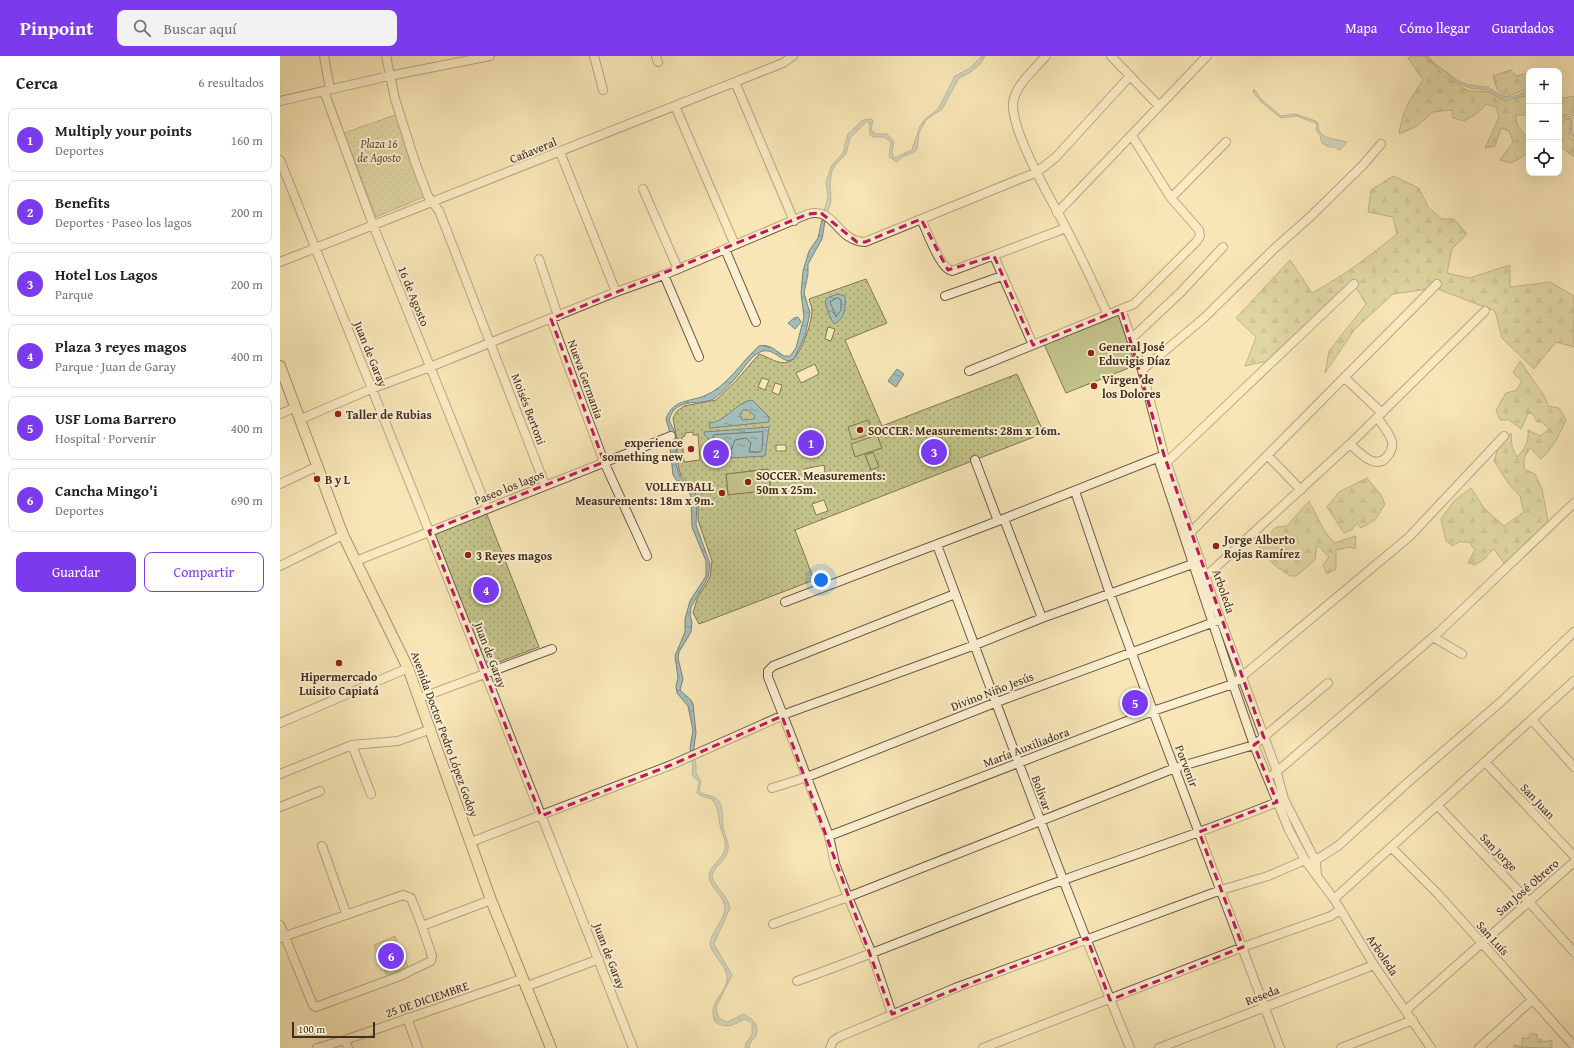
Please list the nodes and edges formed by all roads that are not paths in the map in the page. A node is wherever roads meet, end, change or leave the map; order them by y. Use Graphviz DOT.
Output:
graph roads {
  1 [pos="324,56"];
  2 [pos="386,56"];
  3 [pos="490,56"];
  4 [pos="594,56"];
  5 [pos="793,56"];
  6 [pos="1046,56"];
  7 [pos="1110,56"];
  8 [pos="1207,56"];
  9 [pos="454,59"];
  10 [pos="389,76"];
  11 [pos="1130,76"];
  12 [pos="734,82"];
  13 [pos="327,90"];
  14 [pos="603,90"];
  15 [pos="280,101"];
  16 [pos="675,106"];
  17 [pos="1159,106"];
  18 [pos="1132,136"];
  19 [pos="1226,142"];
  20 [pos="1381,144"];
  21 [pos="560,152"];
  22 [pos="280,160"];
  23 [pos="1037,172"];
  24 [pos="643,189"];
  25 [pos="1171,198"];
  26 [pos="432,203"];
  27 [pos="1057,213"];
  28 [pos="921,219"];
  29 [pos="794,221"];
  30 [pos="373,225"];
  31 [pos="1066,228"];
  32 [pos="735,245"];
  33 [pos="1223,247"];
  34 [pos="315,248"];
  35 [pos="725,249"];
  36 [pos="994,256"];
  37 [pos="539,259"];
  38 [pos="280,262"];
  39 [pos="678,269"];
  40 [pos="664,274"];
  41 [pos="1002,276"];
  42 [pos="1354,284"];
  43 [pos="1437,284"];
  44 [pos="616,292"];
  45 [pos="945,296"];
  46 [pos="1121,309"];
  47 [pos="1485,312"];
  48 [pos="1107,314"];
  49 [pos="555,317"];
  50 [pos="756,322"];
  51 [pos="1131,339"];
  52 [pos="490,343"];
  53 [pos="1033,345"];
  54 [pos="699,357"];
  55 [pos="280,366"];
  56 [pos="430,367"];
  57 [pos="1142,370"];
  58 [pos="969,371"];
  59 [pos="1345,378"];
  60 [pos="372,389"];
  61 [pos="296,407"];
  62 [pos="280,414"];
  63 [pos="1380,416"];
  64 [pos="300,419"];
  65 [pos="671,436"];
  66 [pos="1504,436"];
  67 [pos="1350,444"];
  68 [pos="1268,456"];
  69 [pos="1163,458"];
  70 [pos="975,460"];
  71 [pos="604,462"];
  72 [pos="318,466"];
  73 [pos="280,484"];
  74 [pos="545,485"];
  75 [pos="1301,490"];
  76 [pos="1075,491"];
  77 [pos="1574,503"];
  78 [pos="487,508"];
  79 [pos="1001,520"];
  80 [pos="429,531"];
  81 [pos="1191,532"];
  82 [pos="343,535"];
  83 [pos="937,545"];
  84 [pos="647,556"];
  85 [pos="356,561"];
  86 [pos="1197,562"];
  87 [pos="280,566"];
  88 [pos="1206,576"];
  89 [pos="1199,582"];
  90 [pos="955,594"];
  91 [pos="1110,594"];
  92 [pos="785,602"];
  93 [pos="1042,618"];
  94 [pos="1221,620"];
  95 [pos="1212,623"];
  96 [pos="1574,632"];
  97 [pos="1433,637"];
  98 [pos="975,645"];
  99 [pos="552,649"];
  100 [pos="1131,652"];
  101 [pos="1462,654"];
  102 [pos="408,668"];
  103 [pos="485,674"];
  104 [pos="1242,678"];
  105 [pos="1574,681"];
  106 [pos="1328,683"];
  107 [pos="1233,684"];
  108 [pos="420,698"];
  109 [pos="997,702"];
  110 [pos="1153,711"];
  111 [pos="782,716"];
  112 [pos="1532,720"];
  113 [pos="280,723"];
  114 [pos="431,730"];
  115 [pos="1264,738"];
  116 [pos="352,745"];
  117 [pos="1254,745"];
  118 [pos="1485,762"];
  119 [pos="1018,763"];
  120 [pos="1574,767"];
  121 [pos="1175,768"];
  122 [pos="1277,772"];
  123 [pos="280,774"];
  124 [pos="807,777"];
  125 [pos="1269,779"];
  126 [pos="772,788"];
  127 [pos="320,791"];
  128 [pos="371,794"];
  129 [pos="1281,801"];
  130 [pos="1438,806"];
  131 [pos="280,807"];
  132 [pos="541,816"];
  133 [pos="1040,822"];
  134 [pos="1199,832"];
  135 [pos="829,836"];
  136 [pos="471,842"];
  137 [pos="322,846"];
  138 [pos="1392,848"];
  139 [pos="1574,856"];
  140 [pos="1310,862"];
  141 [pos="1574,862"];
  142 [pos="1064,879"];
  143 [pos="1221,890"];
  144 [pos="848,897"];
  145 [pos="1334,899"];
  146 [pos="491,900"];
  147 [pos="1528,901"];
  148 [pos="1340,910"];
  149 [pos="346,913"];
  150 [pos="773,924"];
  151 [pos="280,925"];
  152 [pos="422,926"];
  153 [pos="282,937"];
  154 [pos="1087,938"];
  155 [pos="1481,942"];
  156 [pos="1243,948"];
  157 [pos="1574,952"];
  158 [pos="872,954"];
  159 [pos="599,959"];
  160 [pos="1374,965"];
  161 [pos="797,981"];
  162 [pos="524,983"];
  163 [pos="1110,1000"];
  164 [pos="1532,1000"];
  165 [pos="1266,1006"];
  166 [pos="1406,1010"];
  167 [pos="892,1014"];
  168 [pos="407,1018"];
  169 [pos="1413,1020"];
  170 [pos="346,1044"];
  171 [pos="984,1047"];
  172 [pos="1574,1047"];
  173 [pos="316,1048"];
  174 [pos="418,1048"];
  175 [pos="551,1048"];
  176 [pos="633,1048"];
  177 [pos="830,1048"];
  178 [pos="1130,1048"];
  179 [pos="1159,1048"];
  180 [pos="1280,1048"];
  181 [pos="1341,1048"];
  182 [pos="1431,1048"];
  183 [pos="1479,1048"];
  1 -- 13 [label="street, 16 de Agosto"];
  2 -- 10 [label="street, Moisés Bertoni"];
  3 -- 9 [label="street"];
  4 -- 14 [label="street"];
  5 -- 12 [label="street, Cañaveral"];
  6 -- 23 [label="street"];
  7 -- 11 [label="street"];
  8 -- 17 [label="street"];
  9 -- 10 [label="street"];
  10 -- 13 [label="street"];
  10 -- 26 [label="street, Moisés Bertoni"];
  11 -- 17 [label="street"];
  11 -- 23 [label="street"];
  12 -- 16 [label="street, Cañaveral"];
  12 -- 29 [label="street"];
  13 -- 15 [label="street"];
  13 -- 30 [label="street, 16 de Agosto"];
  16 -- 21 [label="street, Cañaveral"];
  16 -- 32 [label="street"];
  17 -- 18 [label="street"];
  18 -- 25 [label="street"];
  18 -- 27 [label="street"];
  19 -- 25 [label="street"];
  20 -- 57 [label="street"];
  21 -- 26 [label="street, Cañaveral"];
  21 -- 44 [label="street"];
  22 -- 34 [label="street, Juan de Garay"];
  23 -- 27 [label="street"];
  23 -- 28 [label="street"];
  24 -- 39 [label="street"];
  25 -- 46 [label="street"];
  26 -- 30 [label="street, Cañaveral"];
  26 -- 52 [label="street, Moisés Bertoni"];
  27 -- 31 [label="street"];
  28 -- 29 [label="street"];
  28 -- 36 [label="street"];
  29 -- 32 [label="street"];
  30 -- 34 [label="street, Cañaveral"];
  30 -- 56 [label="street, 16 de Agosto"];
  31 -- 36 [label="street"];
  31 -- 48 [label="street"];
  32 -- 35 [label="street"];
  33 -- 51 [label="street"];
  34 -- 38 [label="street, Cañaveral"];
  34 -- 60 [label="street, Juan de Garay"];
  35 -- 39 [label="street"];
  35 -- 50 [label="street"];
  36 -- 41 [label="street"];
  37 -- 49 [label="street, Nueva Germania"];
  39 -- 40 [label="street"];
  40 -- 44 [label="street"];
  40 -- 54 [label="street"];
  41 -- 45 [label="street"];
  41 -- 53 [label="street"];
  42 -- 69 [label="street"];
  43 -- 59 [label="street"];
  44 -- 49 [label="street"];
  46 -- 48 [label="street"];
  46 -- 51 [label="street, Arboleda"];
  47 -- 63 [label="street"];
  48 -- 53 [label="street"];
  49 -- 52 [label="street"];
  49 -- 71 [label="street, Nueva Germania"];
  51 -- 57 [label="street, Arboleda"];
  52 -- 56 [label="street"];
  52 -- 74 [label="street, Moisés Bertoni"];
  53 -- 58 [label="street"];
  55 -- 61 [label="main road, Avenida Doctor Pedro López Godoy"];
  56 -- 60 [label="street"];
  56 -- 78 [label="street, 16 de Agosto"];
  57 -- 69 [label="street, Arboleda"];
  59 -- 63 [label="street"];
  59 -- 68 [label="street"];
  60 -- 64 [label="street"];
  60 -- 80 [label="street, Juan de Garay"];
  61 -- 62 [label="street"];
  61 -- 64 [label="main road, Avenida Doctor Pedro López Godoy"];
  63 -- 67 [label="street"];
  63 -- 67 [label="street"];
  64 -- 72 [label="main road, Avenida Doctor Pedro López Godoy"];
  65 -- 71 [label="street, Paseo los lagos"];
  66 -- 104 [label="street, María Auxiliadora"];
  67 -- 75 [label="street"];
  68 -- 75 [label="street"];
  68 -- 81 [label="street"];
  69 -- 76 [label="street"];
  69 -- 81 [label="street, Arboleda"];
  69 -- 86 [label="street, Arboleda"];
  70 -- 79 [label="street"];
  71 -- 74 [label="street, Paseo los lagos"];
  71 -- 84 [label="street, Nueva Germania"];
  72 -- 73 [label="street"];
  72 -- 82 [label="main road, Avenida Doctor Pedro López Godoy"];
  74 -- 78 [label="street, Paseo los lagos"];
  75 -- 88 [label="street"];
  76 -- 79 [label="street"];
  76 -- 91 [label="street, Porvenir"];
  77 -- 97 [label="street"];
  78 -- 80 [label="street, Paseo los lagos"];
  79 -- 83 [label="street"];
  79 -- 93 [label="street"];
  80 -- 85 [label="street, Paseo los lagos"];
  80 -- 103 [label="street, Juan de Garay"];
  81 -- 86 [label="street, Arboleda"];
  82 -- 85 [label="main road, Avenida Doctor Pedro López Godoy"];
  82 -- 87 [label="street"];
  83 -- 90 [label="street, Bolivar"];
  83 -- 92 [label="street"];
  85 -- 102 [label="main road, Avenida Doctor Pedro López Godoy"];
  86 -- 88 [label="street, Arboleda"];
  86 -- 89 [label="street, Arboleda"];
  86 -- 91 [label="street"];
  88 -- 89 [label="street"];
  88 -- 94 [label="street, Arboleda"];
  89 -- 95 [label="street, Arboleda"];
  90 -- 98 [label="street, Bolivar"];
  90 -- 111 [label="street"];
  91 -- 93 [label="street"];
  91 -- 100 [label="street, Porvenir"];
  93 -- 98 [label="street"];
  94 -- 95 [label="street, Divino Niño Jesús"];
  94 -- 104 [label="street, Arboleda"];
  95 -- 100 [label="street, Divino Niño Jesús"];
  95 -- 107 [label="street, Arboleda"];
  96 -- 140 [label="street"];
  97 -- 101 [label="street"];
  97 -- 122 [label="street"];
  98 -- 109 [label="street, Bolivar"];
  98 -- 111 [label="street"];
  99 -- 103 [label="street"];
  100 -- 109 [label="street, Divino Niño Jesús"];
  100 -- 110 [label="street, Porvenir"];
  102 -- 108 [label="main road, Avenida Doctor Pedro López Godoy"];
  102 -- 113 [label="street"];
  103 -- 108 [label="street"];
  103 -- 132 [label="street, Juan de Garay"];
  104 -- 107 [label="street, María Auxiliadora"];
  104 -- 115 [label="street, Arboleda"];
  105 -- 112 [label="street"];
  106 -- 115 [label="street"];
  107 -- 110 [label="street, María Auxiliadora"];
  107 -- 117 [label="street, Arboleda"];
  108 -- 114 [label="main road, Avenida Doctor Pedro López Godoy"];
  109 -- 119 [label="street, Bolivar"];
  109 -- 124 [label="street, Divino Niño Jesús"];
  110 -- 119 [label="street, María Auxiliadora"];
  110 -- 121 [label="street, Porvenir"];
  111 -- 124 [label="street"];
  111 -- 132 [label="street"];
  112 -- 118 [label="street"];
  112 -- 120 [label="street"];
  114 -- 116 [label="street"];
  114 -- 136 [label="main road, Avenida Doctor Pedro López Godoy"];
  115 -- 117 [label="street"];
  115 -- 122 [label="street, Arboleda"];
  116 -- 123 [label="street"];
  116 -- 128 [label="street"];
  117 -- 121 [label="street"];
  117 -- 125 [label="street, Arboleda"];
  118 -- 130 [label="street"];
  118 -- 139 [label="street, San Juan"];
  119 -- 133 [label="street, Bolivar"];
  119 -- 135 [label="street, María Auxiliadora"];
  121 -- 133 [label="street"];
  121 -- 134 [label="street, Porvenir"];
  122 -- 125 [label="street"];
  122 -- 129 [label="street, Arboleda"];
  124 -- 126 [label="street, Divino Niño Jesús"];
  124 -- 135 [label="street"];
  125 -- 129 [label="street, Arboleda"];
  127 -- 131 [label="street"];
  129 -- 134 [label="street"];
  129 -- 140 [label="street, Arboleda"];
  130 -- 138 [label="street"];
  130 -- 147 [label="street, San Jorge"];
  132 -- 136 [label="street"];
  132 -- 159 [label="street, Juan de Garay"];
  133 -- 142 [label="street, Bolivar"];
  133 -- 144 [label="street"];
  134 -- 142 [label="street"];
  134 -- 143 [label="street, Porvenir"];
  135 -- 144 [label="street"];
  136 -- 146 [label="main road, Avenida Doctor Pedro López Godoy"];
  137 -- 149 [label="street"];
  138 -- 145 [label="street"];
  138 -- 155 [label="street, San Luís"];
  140 -- 143 [label="street"];
  140 -- 145 [label="street, Arboleda"];
  141 -- 147 [label="street, San José Obrero"];
  142 -- 154 [label="street, Bolivar"];
  142 -- 158 [label="street"];
  143 -- 154 [label="street"];
  143 -- 156 [label="street, Porvenir"];
  144 -- 150 [label="street"];
  144 -- 158 [label="street"];
  145 -- 148 [label="street, Arboleda"];
  146 -- 152 [label="street"];
  146 -- 162 [label="main road, Avenida Doctor Pedro López Godoy"];
  147 -- 155 [label="street, San José Obrero"];
  147 -- 157 [label="street, San Jorge"];
  148 -- 156 [label="street"];
  148 -- 160 [label="street, Arboleda"];
  149 -- 152 [label="street"];
  149 -- 153 [label="street"];
  151 -- 153 [label="street"];
  152 -- 153 [label="street"];
  154 -- 163 [label="street, Bolivar"];
  154 -- 167 [label="street"];
  155 -- 164 [label="street, San Luís"];
  155 -- 166 [label="street, San José Obrero"];
  156 -- 163 [label="street"];
  156 -- 165 [label="street, Porvenir"];
  158 -- 161 [label="street"];
  158 -- 167 [label="street"];
  159 -- 162 [label="street, 25 DE DICIEMBRE"];
  159 -- 176 [label="street, Juan de Garay"];
  160 -- 165 [label="street, Reseda"];
  160 -- 166 [label="street, Arboleda"];
  162 -- 168 [label="street, 25 DE DICIEMBRE"];
  162 -- 175 [label="main road, Avenida Doctor Pedro López Godoy"];
  163 -- 171 [label="street"];
  163 -- 178 [label="street, Bolivar"];
  164 -- 172 [label="street, San Luís"];
  164 -- 183 [label="street"];
  165 -- 179 [label="street, Reseda"];
  165 -- 180 [label="street, Porvenir"];
  166 -- 169 [label="street, Arboleda"];
  167 -- 177 [label="street"];
  168 -- 170 [label="street, 25 DE DICIEMBRE"];
  168 -- 174 [label="street"];
  169 -- 181 [label="street"];
  169 -- 182 [label="street, Arboleda"];
  170 -- 173 [label="street, 25 DE DICIEMBRE"];
}
